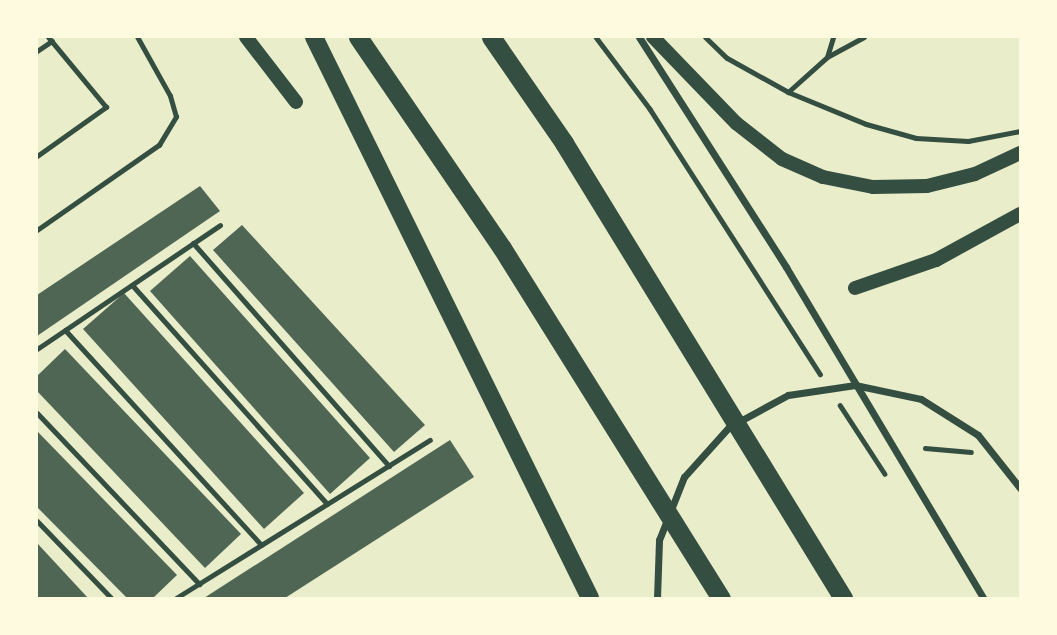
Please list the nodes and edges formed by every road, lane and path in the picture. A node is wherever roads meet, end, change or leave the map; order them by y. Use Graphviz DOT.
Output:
graph roads {
  1 [pos="137,37"];
  2 [pos="246,37"];
  3 [pos="314,37"];
  4 [pos="358,37"];
  5 [pos="491,37"];
  6 [pos="597,37"];
  7 [pos="639,37"];
  8 [pos="653,37"];
  9 [pos="705,37"];
  10 [pos="833,37"];
  11 [pos="864,37"];
  12 [pos="50,39"];
  13 [pos="37,51"];
  14 [pos="827,57"];
  15 [pos="788,92"];
  16 [pos="296,102"];
  17 [pos="1020,131"];
  18 [pos="1020,153"];
  19 [pos="37,156"];
  20 [pos="1020,214"];
  21 [pos="220,226"];
  22 [pos="37,230"];
  23 [pos="193,243"];
  24 [pos="132,285"];
  25 [pos="855,288"];
  26 [pos="65,330"];
  27 [pos="37,349"];
  28 [pos="826,383"];
  29 [pos="834,394"];
  30 [pos="37,413"];
  31 [pos="430,440"];
  32 [pos="389,466"];
  33 [pos="885,474"];
  34 [pos="1020,488"];
  35 [pos="327,504"];
  36 [pos="37,521"];
  37 [pos="261,545"];
  38 [pos="199,584"];
  39 [pos="111,598"];
  40 [pos="176,598"];
  41 [pos="590,598"];
  42 [pos="657,598"];
  43 [pos="720,598"];
  44 [pos="843,598"];
  45 [pos="983,598"];
  1 -- 22 [label="path"];
  2 -- 16 [label="main road"];
  3 -- 41 [label="main road"];
  4 -- 43 [label="highway"];
  5 -- 44 [label="highway"];
  6 -- 28 [label="path"];
  7 -- 45 [label="street"];
  8 -- 18 [label="main road"];
  9 -- 15 [label="lane"];
  10 -- 14 [label="lane"];
  11 -- 14 [label="lane"];
  12 -- 13 [label="lane"];
  12 -- 19 [label="lane"];
  14 -- 15 [label="lane"];
  15 -- 17 [label="lane"];
  20 -- 25 [label="main road"];
  21 -- 23 [label="lane"];
  23 -- 24 [label="lane"];
  23 -- 32 [label="lane"];
  24 -- 26 [label="lane"];
  24 -- 35 [label="lane"];
  26 -- 27 [label="lane"];
  26 -- 37 [label="lane"];
  29 -- 33 [label="path"];
  30 -- 38 [label="lane"];
  31 -- 32 [label="lane"];
  32 -- 35 [label="lane"];
  34 -- 42 [label="street"];
  35 -- 37 [label="lane"];
  36 -- 39 [label="lane"];
  37 -- 38 [label="lane"];
  38 -- 40 [label="lane"];
}
